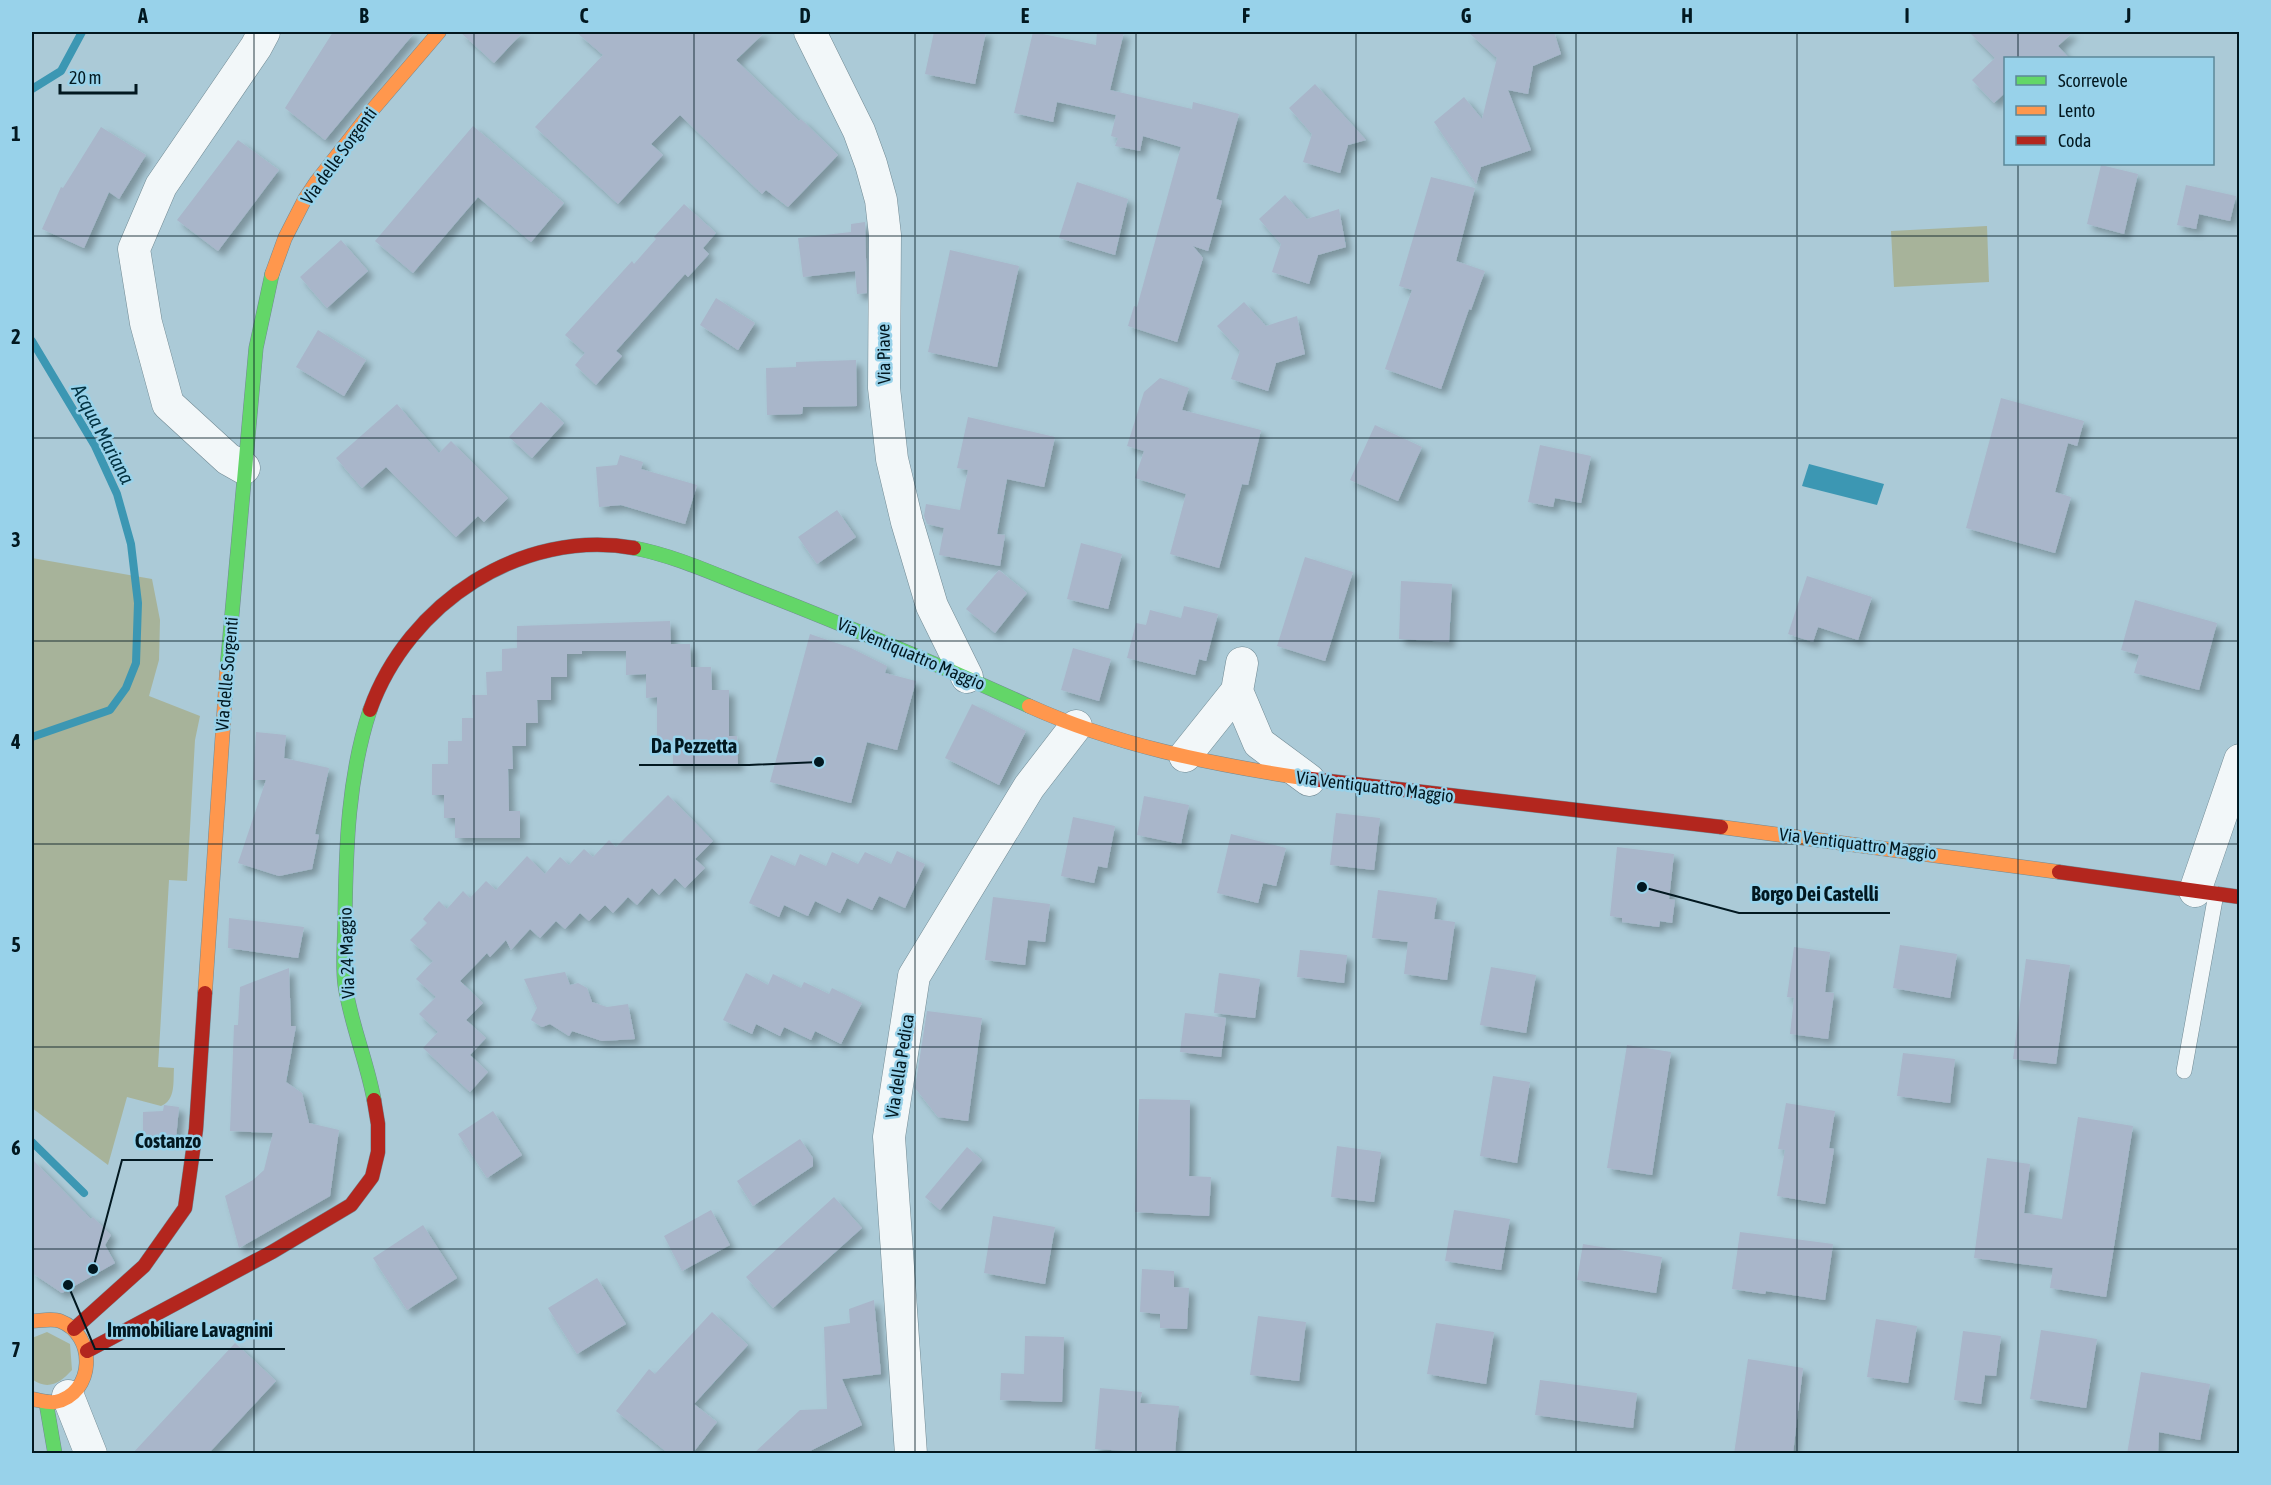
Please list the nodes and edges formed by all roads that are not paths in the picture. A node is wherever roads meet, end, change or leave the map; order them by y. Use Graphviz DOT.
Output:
graph roads {
  1 [pos="264,32"];
  2 [pos="439,32"];
  3 [pos="810,32"];
  4 [pos="244,468"];
  5 [pos="546,548"];
  6 [pos="967,677"];
  7 [pos="1076,726"];
  8 [pos="1185,756"];
  9 [pos="2240,760"];
  10 [pos="1309,780"];
  11 [pos="2205,892"];
  12 [pos="2240,897"];
  13 [pos="2184,1071"];
  14 [pos="32,1321"];
  15 [pos="74,1329"];
  16 [pos="87,1351"];
  17 [pos="32,1399"];
  18 [pos="57,1399"];
  19 [pos="55,1454"];
  20 [pos="91,1454"];
  21 [pos="911,1454"];
  1 -- 4 [label="street"];
  2 -- 4 [label="main road, Via delle Sorgenti"];
  3 -- 6 [label="street, Via Piave"];
  4 -- 15 [label="main road, Via delle Sorgenti"];
  5 -- 6 [label="main road, Via Ventiquattro Maggio"];
  5 -- 16 [label="main road, Via 24 Maggio"];
  6 -- 7 [label="main road, Via Ventiquattro Maggio"];
  7 -- 8 [label="main road, Via Ventiquattro Maggio"];
  7 -- 21 [label="street, Via della Pedica"];
  8 -- 10 [label="main road, Via Ventiquattro Maggio"];
  8 -- 10 [label="street"];
  9 -- 11 [label="street"];
  10 -- 11 [label="main road, Via Ventiquattro Maggio"];
  11 -- 12 [label="main road, Via Ventiquattro Maggio"];
  11 -- 13 [label="lane"];
  14 -- 15 [label="main road"];
  15 -- 16 [label="main road"];
  16 -- 18 [label="main road"];
  17 -- 18 [label="main road"];
  18 -- 19 [label="main road"];
  18 -- 20 [label="street"];
}
